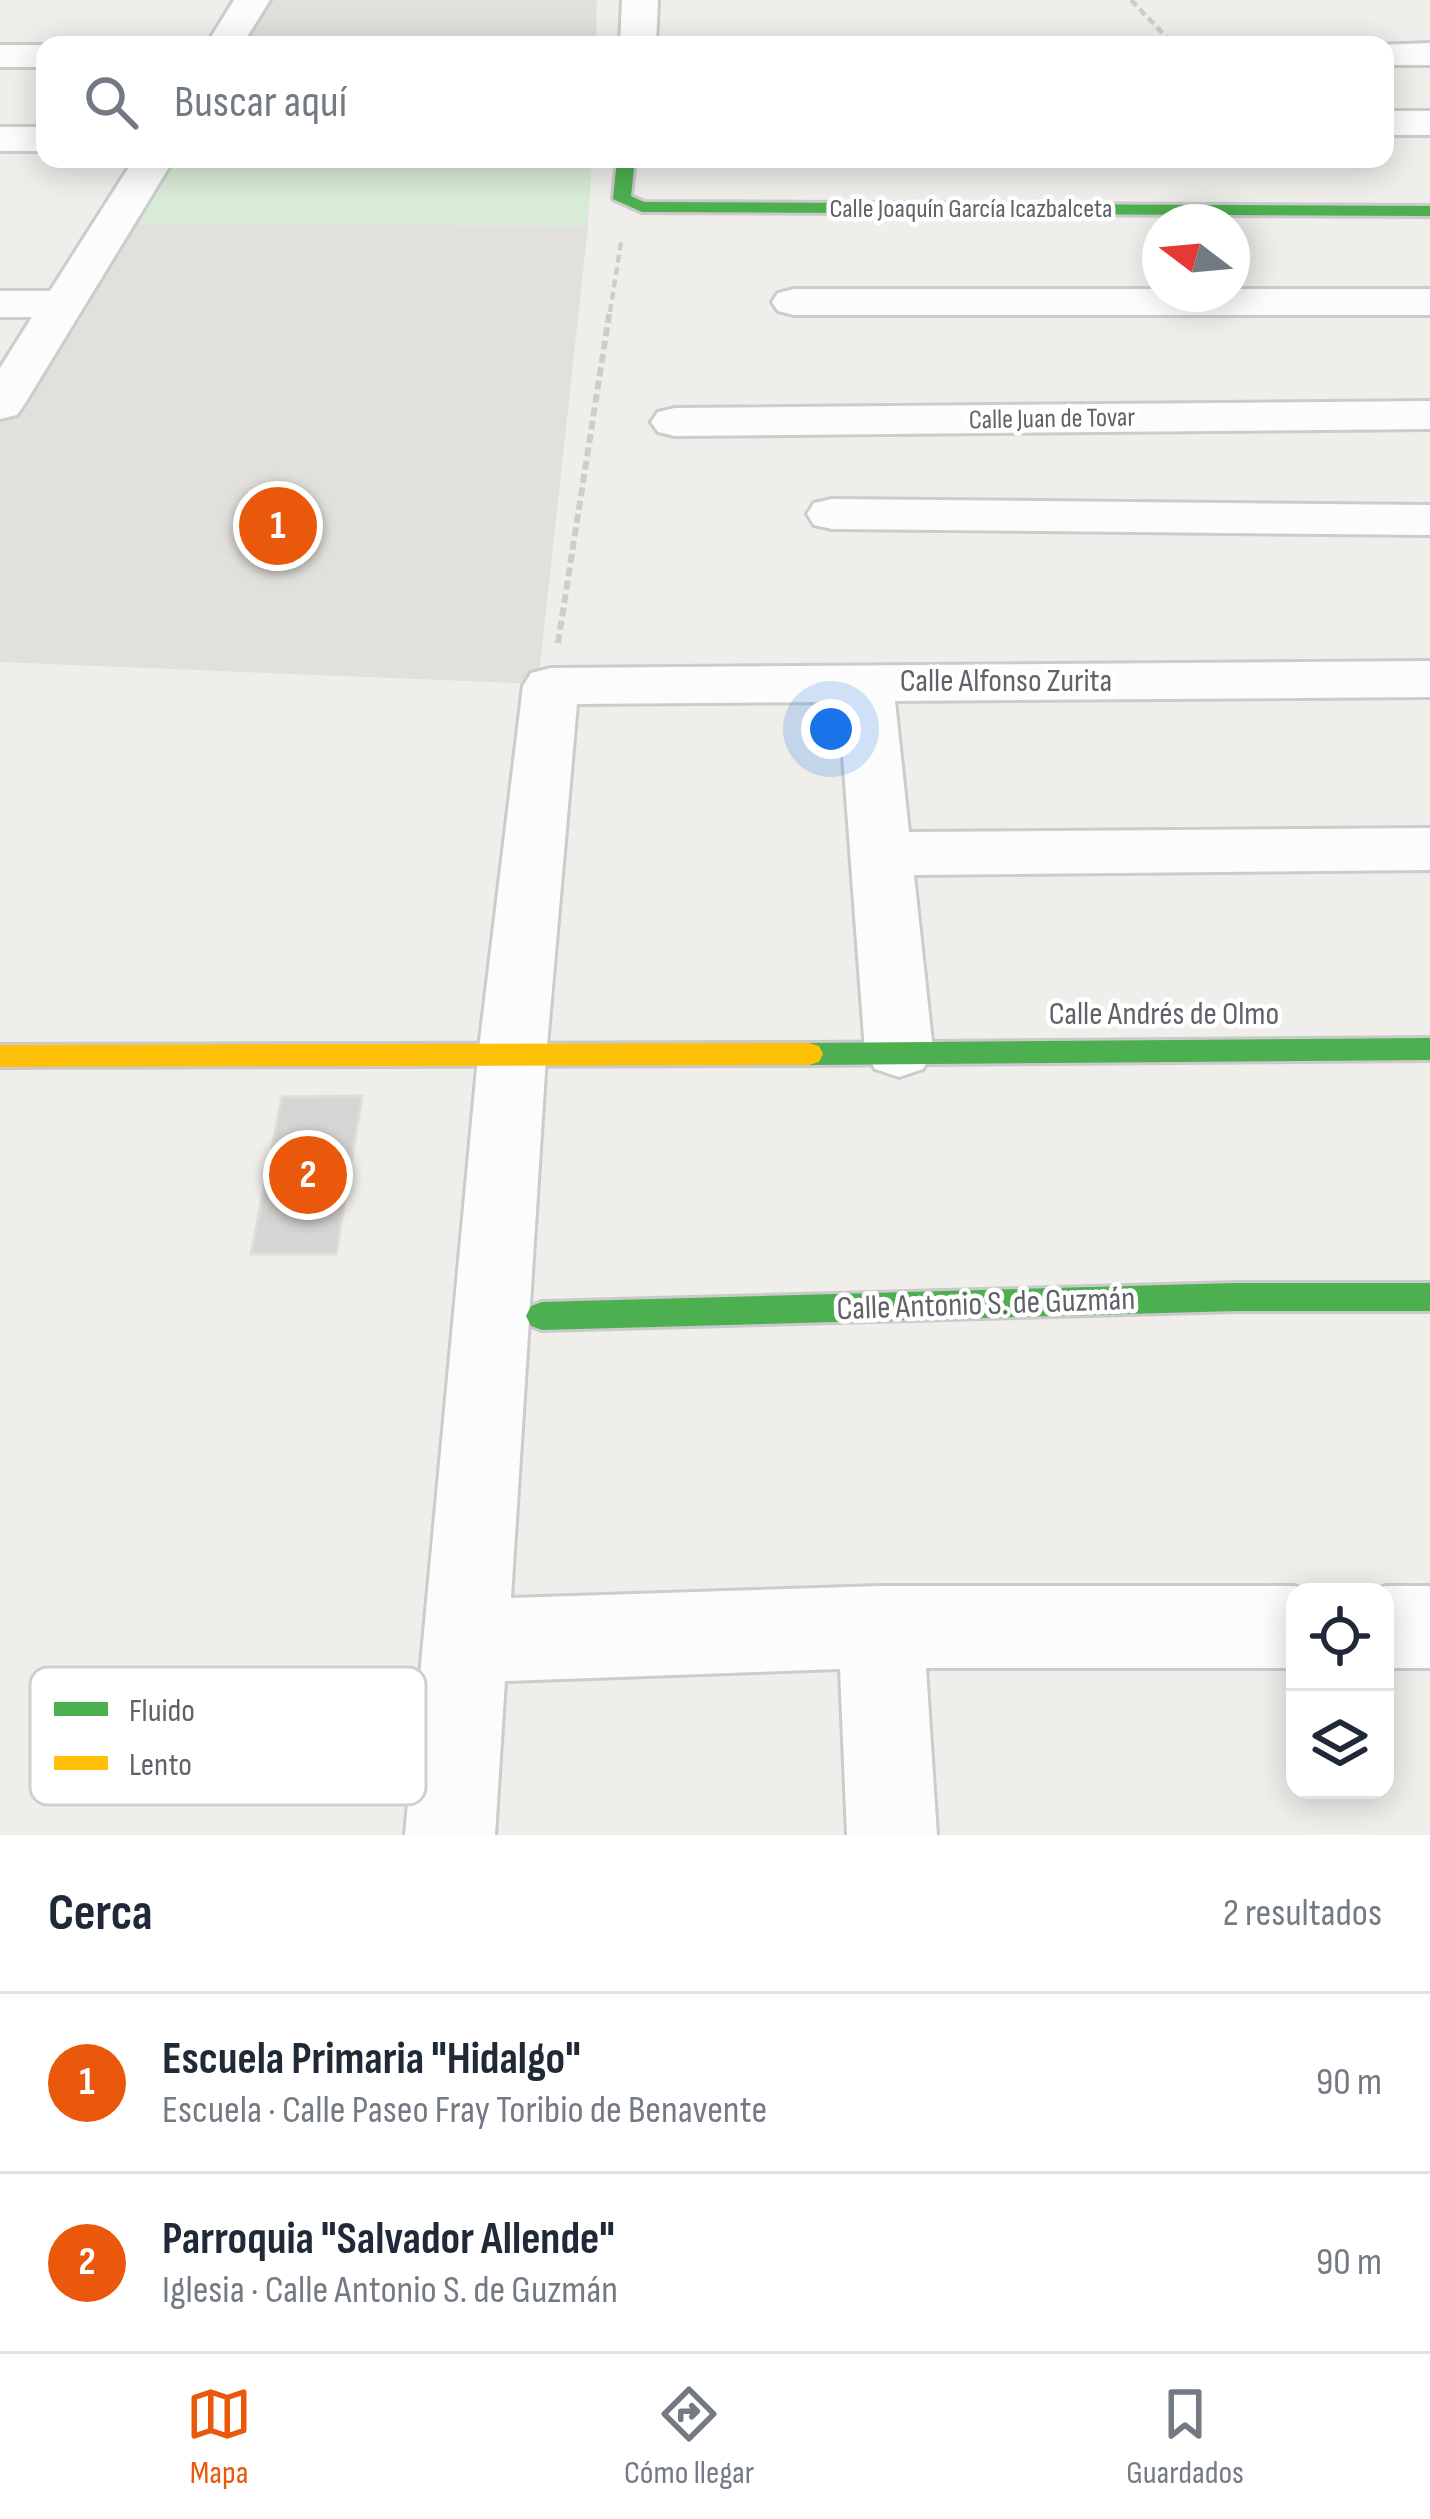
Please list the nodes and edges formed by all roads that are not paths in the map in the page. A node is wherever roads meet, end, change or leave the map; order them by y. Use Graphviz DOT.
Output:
graph roads {
  1 [pos="252,0"];
  2 [pos="640,0"];
  3 [pos="230,36"];
  4 [pos="638,36"];
  5 [pos="1394,54"];
  6 [pos="1430,54"];
  7 [pos="0,56"];
  8 [pos="36,56"];
  9 [pos="1394,123"];
  10 [pos="1430,123"];
  11 [pos="0,139"];
  12 [pos="36,139"];
  13 [pos="148,168"];
  14 [pos="625,168"];
  15 [pos="1430,211"];
  16 [pos="794,302"];
  17 [pos="1430,302"];
  18 [pos="0,304"];
  19 [pos="64,304"];
  20 [pos="0,405"];
  21 [pos="1430,415"];
  22 [pos="675,422"];
  23 [pos="832,514"];
  24 [pos="1430,520"];
  25 [pos="1430,679"];
  26 [pos="865,681"];
  27 [pos="1430,849"];
  28 [pos="881,854"];
  29 [pos="1430,1048"];
  30 [pos="898,1051"];
  31 [pos="0,1056"];
  32 [pos="512,1057"];
  33 [pos="1430,1297"];
  34 [pos="542,1316"];
  35 [pos="881,1627"];
  36 [pos="1286,1627"];
  37 [pos="1394,1627"];
  38 [pos="1430,1627"];
  39 [pos="484,1640"];
  40 [pos="450,1835"];
  41 [pos="892,1835"];
  1 -- 3 [label="street"];
  2 -- 4 [label="street"];
  5 -- 6 [label="street"];
  7 -- 8 [label="street"];
  9 -- 10 [label="street"];
  11 -- 12 [label="street"];
  13 -- 19 [label="street"];
  14 -- 15 [label="street, Calle Joaquín García Icazbalceta"];
  16 -- 17 [label="street"];
  18 -- 19 [label="street"];
  19 -- 20 [label="street"];
  21 -- 22 [label="street, Calle Juan de Tovar"];
  23 -- 24 [label="street"];
  25 -- 26 [label="street, Calle Alfonso Zurita"];
  26 -- 28 [label="street"];
  26 -- 32 [label="street, Calle Alfonso Zurita"];
  27 -- 28 [label="street"];
  28 -- 30 [label="street"];
  29 -- 30 [label="street, Calle Andrés de Olmo"];
  30 -- 32 [label="street, Calle Andrés de Olmo"];
  31 -- 32 [label="street, Calle Andrés de Olmo"];
  32 -- 39 [label="street"];
  33 -- 34 [label="street, Calle Antonio S. de Guzmán"];
  35 -- 36 [label="street"];
  35 -- 39 [label="street"];
  35 -- 41 [label="street"];
  37 -- 38 [label="street"];
  39 -- 40 [label="street"];
}
